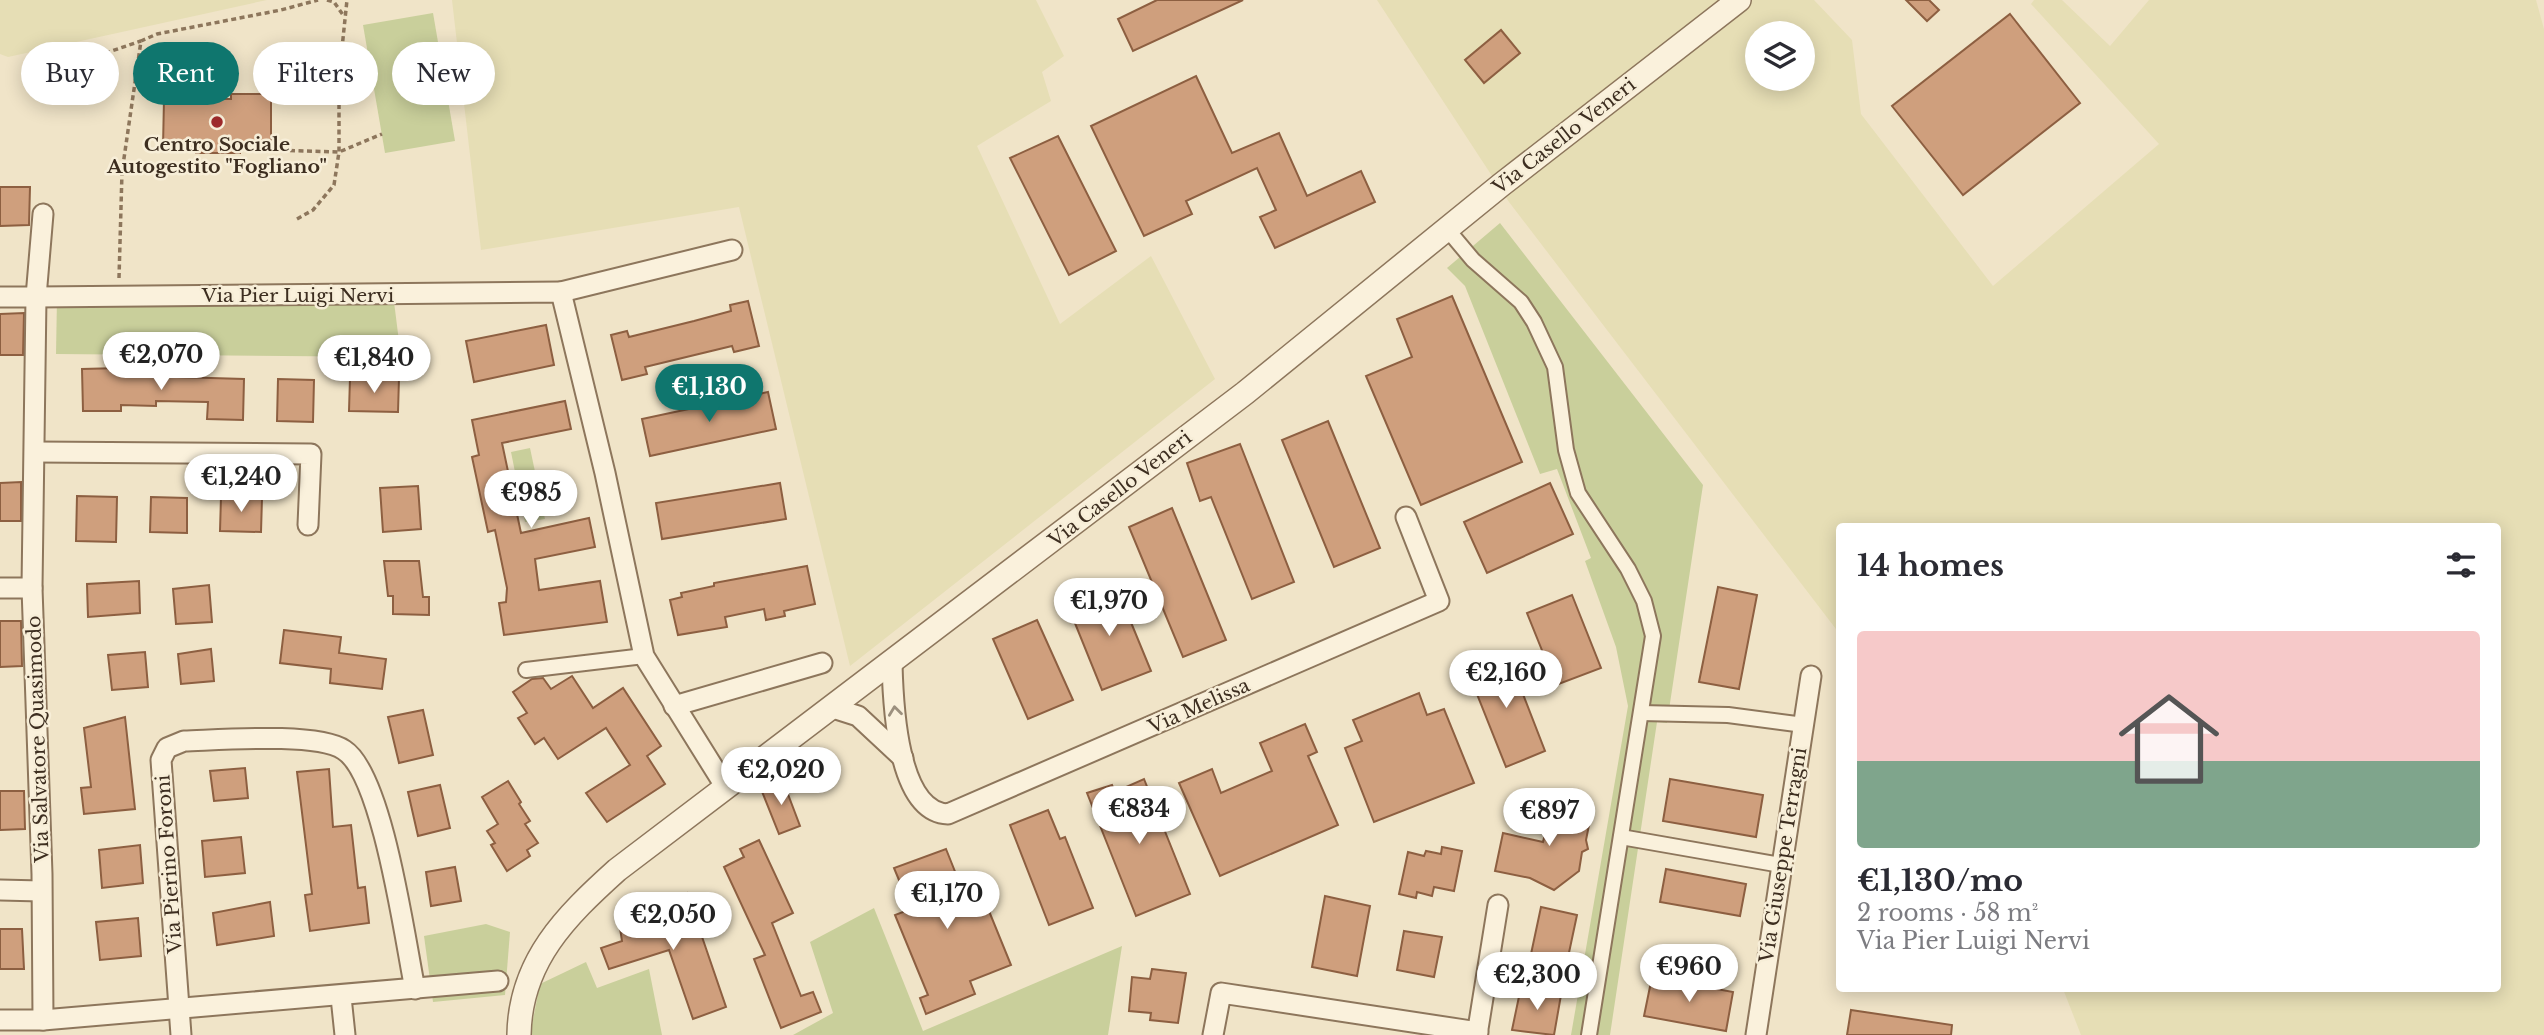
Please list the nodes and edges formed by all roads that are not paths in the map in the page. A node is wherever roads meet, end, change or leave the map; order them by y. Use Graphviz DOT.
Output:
graph roads {
  1 [pos="1739,0"];
  2 [pos="43,214"];
  3 [pos="1447,229"];
  4 [pos="732,250"];
  5 [pos="561,292"];
  6 [pos="0,297"];
  7 [pos="36,297"];
  8 [pos="35,452"];
  9 [pos="1406,517"];
  10 [pos="308,525"];
  11 [pos="32,587"];
  12 [pos="0,588"];
  13 [pos="644,656"];
  14 [pos="822,663"];
  15 [pos="892,664"];
  16 [pos="526,670"];
  17 [pos="1811,676"];
  18 [pos="674,706"];
  19 [pos="833,708"];
  20 [pos="1642,713"];
  21 [pos="1804,725"];
  22 [pos="903,758"];
  23 [pos="725,786"];
  24 [pos="1621,837"];
  25 [pos="1781,865"];
  26 [pos="0,890"];
  27 [pos="41,891"];
  28 [pos="1498,905"];
  29 [pos="498,981"];
  30 [pos="415,989"];
  31 [pos="341,997"];
  32 [pos="179,1007"];
  33 [pos="0,1020"];
  34 [pos="43,1020"];
  35 [pos="1477,1034"];
  36 [pos="181,1035"];
  37 [pos="345,1035"];
  38 [pos="519,1035"];
  39 [pos="1213,1035"];
  40 [pos="1589,1035"];
  41 [pos="1756,1035"];
  1 -- 3 [label="street, Via Casello Veneri"];
  2 -- 7 [label="street, Via Salvatore Quasimodo"];
  3 -- 15 [label="street, Via Casello Veneri"];
  3 -- 20 [label="street"];
  4 -- 5 [label="street, Via Pier Luigi Nervi"];
  5 -- 7 [label="street, Via Pier Luigi Nervi"];
  5 -- 13 [label="street"];
  6 -- 7 [label="street"];
  7 -- 8 [label="street, Via Salvatore Quasimodo"];
  8 -- 10 [label="street"];
  8 -- 11 [label="street, Via Salvatore Quasimodo"];
  9 -- 22 [label="street, Via Melissa"];
  11 -- 12 [label="street, Via Salvatore Quasimodo"];
  11 -- 27 [label="street, Via Salvatore Quasimodo"];
  13 -- 16 [label="street"];
  13 -- 18 [label="street"];
  14 -- 18 [label="street"];
  15 -- 19 [label="street, Via Casello Veneri"];
  22 -- 15 [label="street, Via Melissa, one-way"];
  17 -- 21 [label="street, Via Giuseppe Terragni"];
  18 -- 23 [label="street"];
  19 -- 22 [label="street, Via Melissa"];
  19 -- 23 [label="street, Via Casello Veneri"];
  20 -- 21 [label="street"];
  20 -- 24 [label="street"];
  21 -- 25 [label="street, Via Giuseppe Terragni"];
  23 -- 38 [label="street, Via Casello Veneri"];
  24 -- 25 [label="street"];
  24 -- 40 [label="street"];
  25 -- 41 [label="street, Via Giuseppe Terragni"];
  26 -- 27 [label="street, Via Salvatore Quasimodo"];
  27 -- 34 [label="street, Via Salvatore Quasimodo"];
  28 -- 35 [label="street"];
  29 -- 30 [label="street"];
  30 -- 31 [label="street"];
  30 -- 32 [label="street, Via Pierino Foroni"];
  31 -- 32 [label="street"];
  31 -- 37 [label="street"];
  32 -- 34 [label="street"];
  32 -- 36 [label="street, Via Pierino Foroni"];
  33 -- 34 [label="street"];
  35 -- 39 [label="street"];
}
